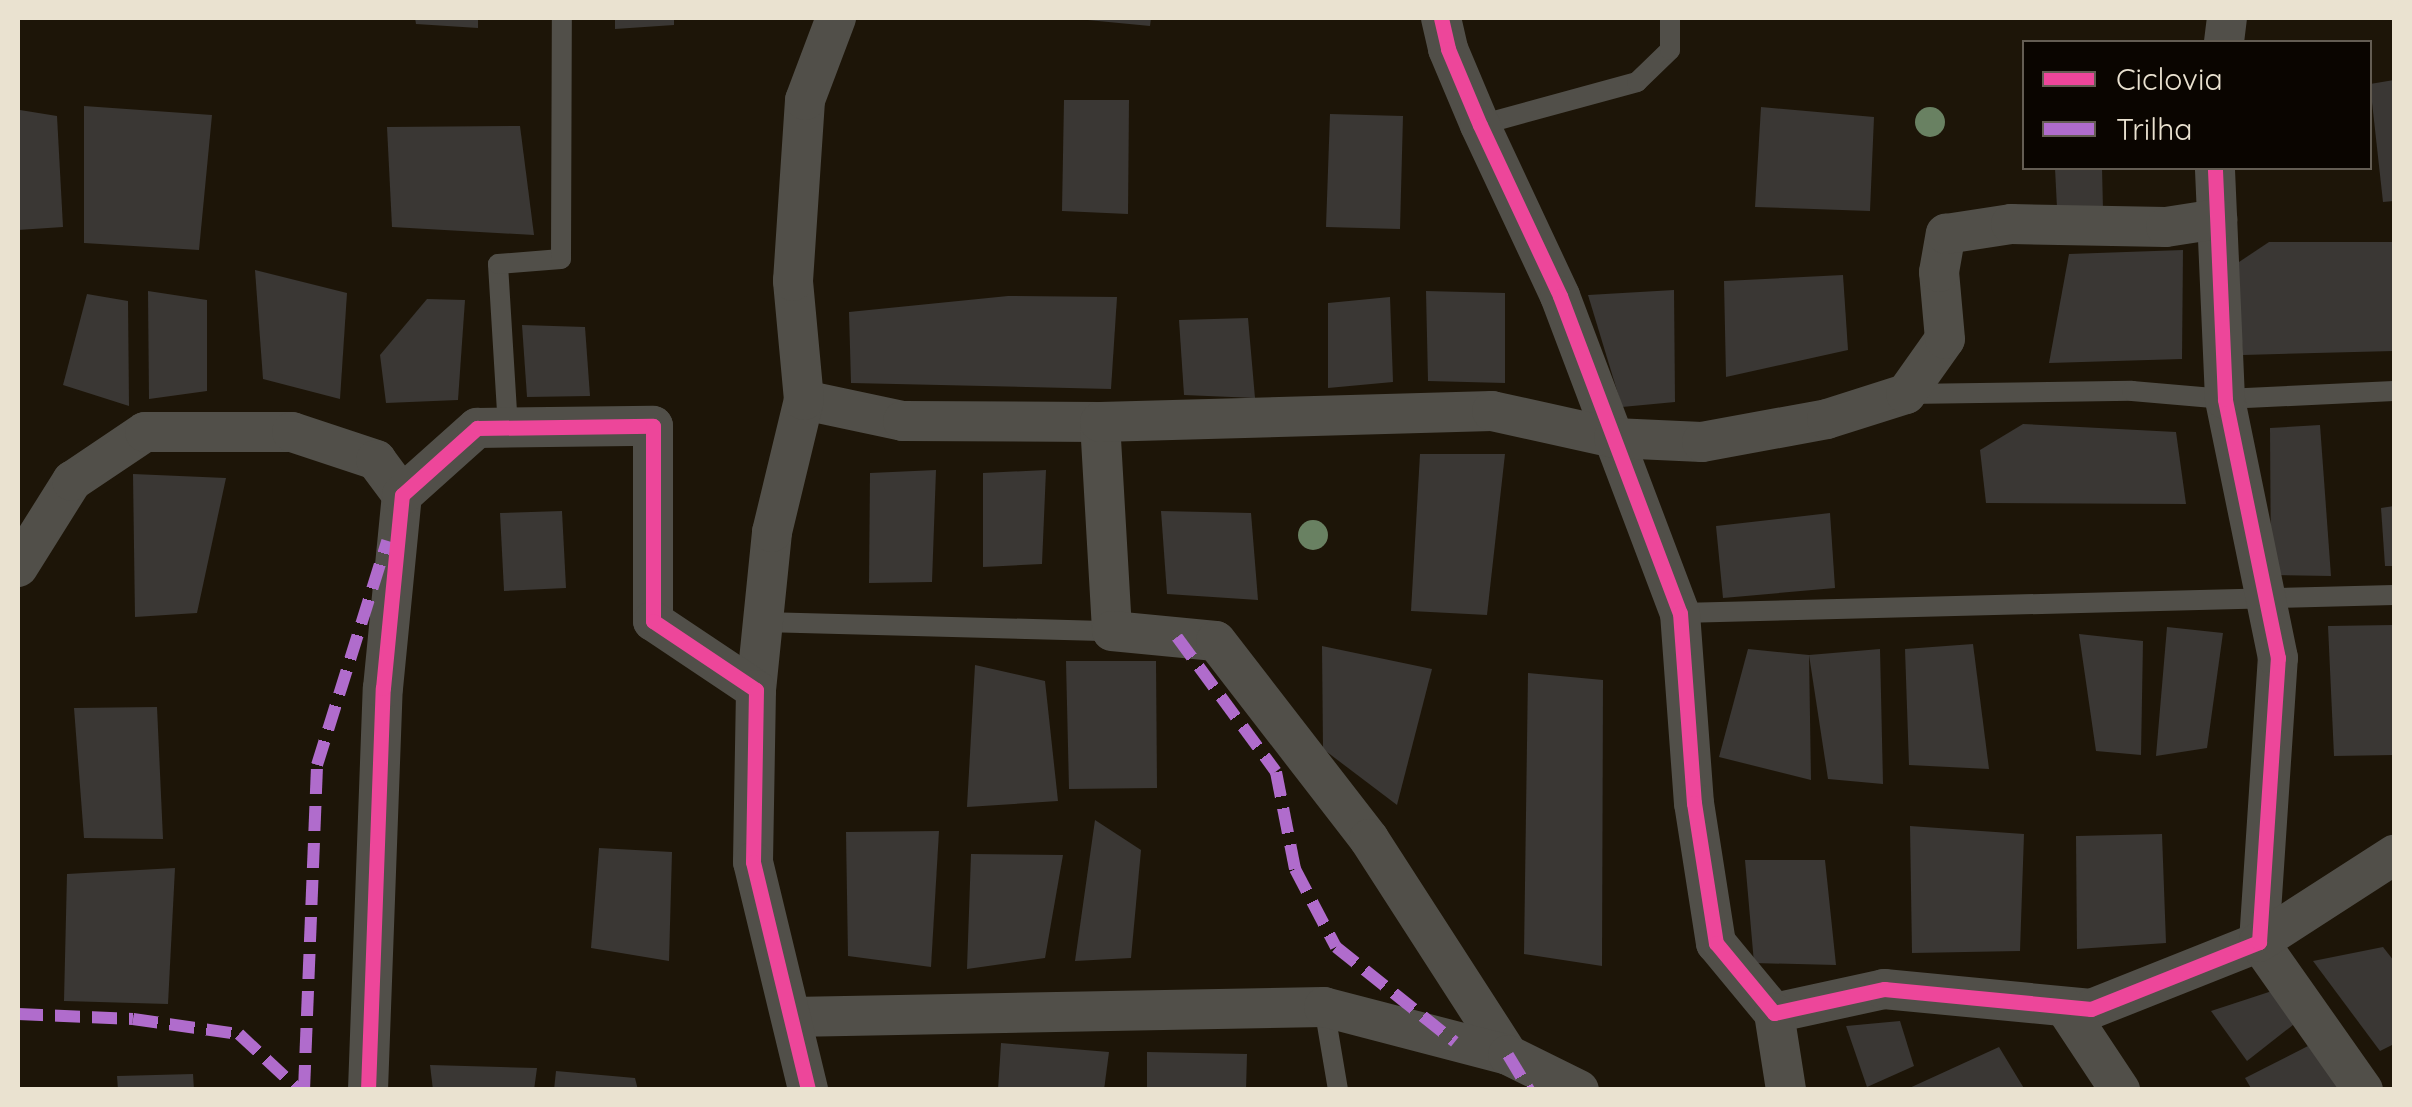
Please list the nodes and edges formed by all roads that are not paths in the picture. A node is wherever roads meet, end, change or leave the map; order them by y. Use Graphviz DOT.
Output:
graph roads {
  1 [pos="562,18"];
  2 [pos="836,18"];
  3 [pos="1441,18"];
  4 [pos="1670,18"];
  5 [pos="1480,126"];
  6 [pos="2215,170"];
  7 [pos="2217,219"];
  8 [pos="2394,391"];
  9 [pos="1906,394"];
  10 [pos="2225,398"];
  11 [pos="804,400"];
  12 [pos="1100,422"];
  13 [pos="508,428"];
  14 [pos="1614,438"];
  15 [pos="402,495"];
  16 [pos="18,567"];
  17 [pos="2394,595"];
  18 [pos="2266,598"];
  19 [pos="1680,613"];
  20 [pos="763,622"];
  21 [pos="1112,631"];
  22 [pos="756,690"];
  23 [pos="2394,855"];
  24 [pos="2259,942"];
  25 [pos="1324,1006"];
  26 [pos="2065,1007"];
  27 [pos="1774,1012"];
  28 [pos="792,1016"];
  29 [pos="1508,1055"];
  30 [pos="368,1090"];
  31 [pos="808,1090"];
  32 [pos="1338,1090"];
  33 [pos="1578,1090"];
  34 [pos="1786,1090"];
  35 [pos="2120,1090"];
  36 [pos="2363,1090"];
  1 -- 13 [label="lane"];
  2 -- 11 [label="street"];
  3 -- 5 [label="street"];
  4 -- 5 [label="lane"];
  5 -- 14 [label="street"];
  6 -- 7 [label="street"];
  7 -- 9 [label="street"];
  7 -- 10 [label="street"];
  8 -- 10 [label="lane"];
  9 -- 10 [label="lane"];
  9 -- 14 [label="street"];
  10 -- 18 [label="street"];
  11 -- 12 [label="street"];
  11 -- 20 [label="street"];
  12 -- 14 [label="street"];
  12 -- 21 [label="street"];
  13 -- 15 [label="street"];
  13 -- 22 [label="street"];
  14 -- 19 [label="street"];
  15 -- 16 [label="street"];
  15 -- 30 [label="street"];
  17 -- 18 [label="lane"];
  18 -- 19 [label="lane"];
  18 -- 24 [label="street"];
  19 -- 27 [label="street"];
  20 -- 21 [label="lane"];
  20 -- 22 [label="street"];
  21 -- 29 [label="street"];
  22 -- 28 [label="street"];
  23 -- 24 [label="street"];
  24 -- 26 [label="street"];
  24 -- 36 [label="street"];
  25 -- 28 [label="street"];
  25 -- 29 [label="street"];
  25 -- 32 [label="lane"];
  26 -- 27 [label="street"];
  26 -- 35 [label="street"];
  27 -- 34 [label="street"];
  28 -- 31 [label="street"];
  29 -- 33 [label="street"];
}
